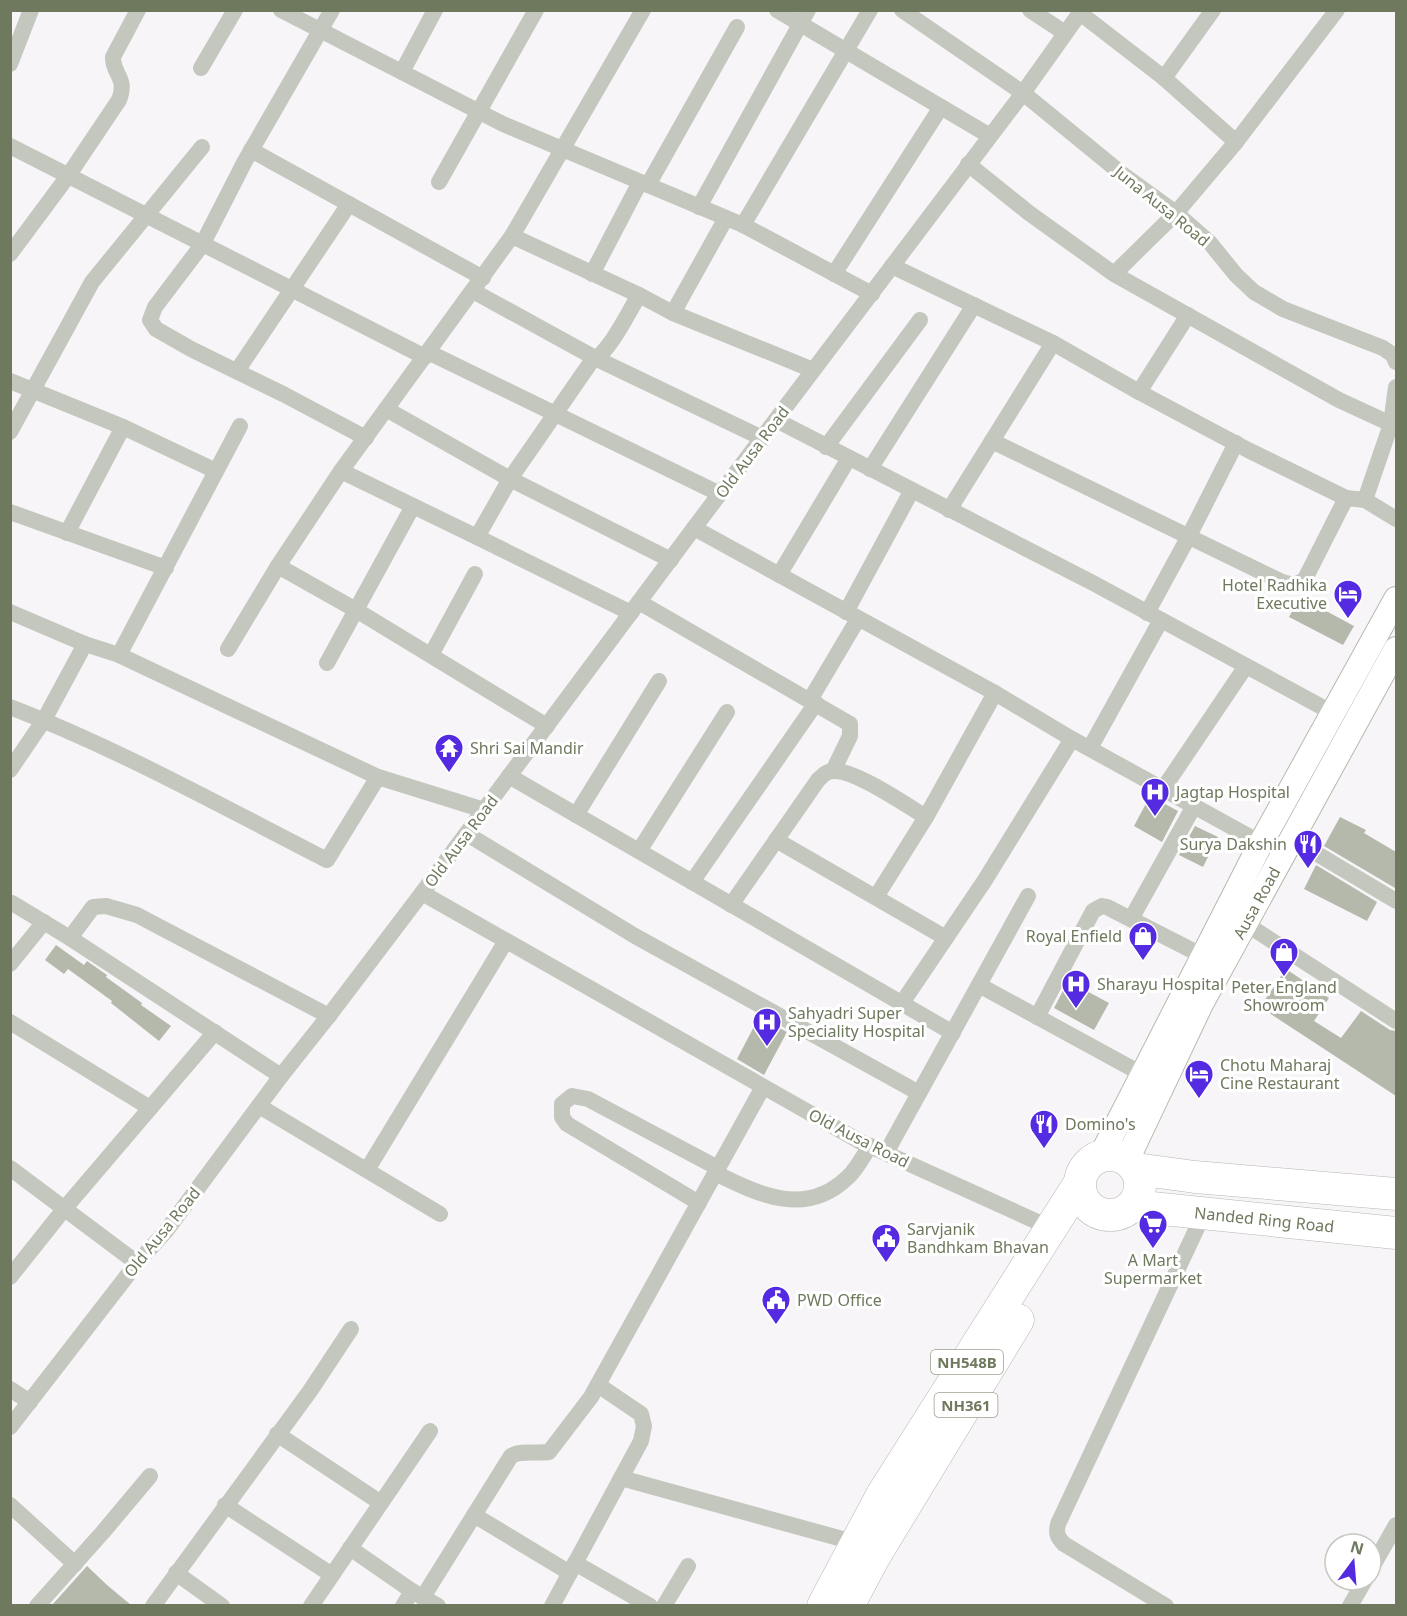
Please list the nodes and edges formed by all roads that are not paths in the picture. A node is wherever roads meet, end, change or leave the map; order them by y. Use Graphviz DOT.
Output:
graph roads {
  1 [pos="31,10"];
  2 [pos="138,10"];
  3 [pos="235,10"];
  4 [pos="281,10"];
  5 [pos="332,10"];
  6 [pos="435,10"];
  7 [pos="537,10"];
  8 [pos="643,10"];
  9 [pos="777,10"];
  10 [pos="870,10"];
  11 [pos="902,10"];
  12 [pos="1030,10"];
  13 [pos="1213,10"];
  14 [pos="1337,10"];
  15 [pos="1081,12"];
  16 [pos="805,17"];
  17 [pos="737,27"];
  18 [pos="321,31"];
  19 [pos="1065,33"];
  20 [pos="846,51"];
  21 [pos="10,64"];
  22 [pos="201,68"];
  23 [pos="402,72"];
  24 [pos="1164,78"];
  25 [pos="1023,93"];
  26 [pos="941,107"];
  27 [pos="479,111"];
  28 [pos="990,136"];
  29 [pos="1236,142"];
  30 [pos="10,146"];
  31 [pos="202,147"];
  32 [pos="562,148"];
  33 [pos="251,150"];
  34 [pos="968,164"];
  35 [pos="68,176"];
  36 [pos="439,182"];
  37 [pos="644,183"];
  38 [pos="349,204"];
  39 [pos="699,207"];
  40 [pos="1176,213"];
  41 [pos="144,216"];
  42 [pos="726,218"];
  43 [pos="743,225"];
  44 [pos="512,236"];
  45 [pos="202,245"];
  46 [pos="10,254"];
  47 [pos="892,266"];
  48 [pos="592,274"];
  49 [pos="834,274"];
  50 [pos="1114,274"];
  51 [pos="478,284"];
  52 [pos="292,290"];
  53 [pos="872,294"];
  54 [pos="639,295"];
  55 [pos="974,305"];
  56 [pos="673,313"];
  57 [pos="1188,315"];
  58 [pos="920,320"];
  59 [pos="1053,343"];
  60 [pos="427,354"];
  61 [pos="597,359"];
  62 [pos="1396,362"];
  63 [pos="813,370"];
  64 [pos="237,371"];
  65 [pos="10,381"];
  66 [pos="1396,387"];
  67 [pos="33,390"];
  68 [pos="1139,393"];
  69 [pos="387,409"];
  70 [pos="556,413"];
  71 [pos="776,420"];
  72 [pos="1391,424"];
  73 [pos="240,426"];
  74 [pos="123,427"];
  75 [pos="10,432"];
  76 [pos="366,438"];
  77 [pos="762,438"];
  78 [pos="992,441"];
  79 [pos="1236,443"];
  80 [pos="826,447"];
  81 [pos="849,458"];
  82 [pos="870,469"];
  83 [pos="216,471"];
  84 [pos="341,471"];
  85 [pos="510,479"];
  86 [pos="912,490"];
  87 [pos="720,494"];
  88 [pos="1346,498"];
  89 [pos="1365,500"];
  90 [pos="413,506"];
  91 [pos="949,510"];
  92 [pos="10,513"];
  93 [pos="1396,519"];
  94 [pos="694,528"];
  95 [pos="68,533"];
  96 [pos="1189,536"];
  97 [pos="477,537"];
  98 [pos="670,560"];
  99 [pos="278,566"];
  100 [pos="165,568"];
  101 [pos="475,574"];
  102 [pos="779,575"];
  103 [pos="1396,599"];
  104 [pos="635,608"];
  105 [pos="356,610"];
  106 [pos="10,612"];
  107 [pos="852,616"];
  108 [pos="1154,616"];
  109 [pos="85,644"];
  110 [pos="228,649"];
  111 [pos="1396,649"];
  112 [pos="119,655"];
  113 [pos="431,655"];
  114 [pos="327,663"];
  115 [pos="1246,666"];
  116 [pos="659,681"];
  117 [pos="995,693"];
  118 [pos="813,701"];
  119 [pos="10,707"];
  120 [pos="727,712"];
  121 [pos="1333,713"];
  122 [pos="44,720"];
  123 [pos="547,726"];
  124 [pos="1072,739"];
  125 [pos="1090,748"];
  126 [pos="10,770"];
  127 [pos="833,771"];
  128 [pos="509,776"];
  129 [pos="378,777"];
  130 [pos="1163,789"];
  131 [pos="1194,806"];
  132 [pos="484,810"];
  133 [pos="576,815"];
  134 [pos="926,817"];
  135 [pos="1296,831"];
  136 [pos="466,834"];
  137 [pos="776,840"];
  138 [pos="1261,843"];
  139 [pos="639,851"];
  140 [pos="692,882"];
  141 [pos="422,893"];
  142 [pos="1028,896"];
  143 [pos="876,897"];
  144 [pos="1396,901"];
  145 [pos="12,903"];
  146 [pos="731,905"];
  147 [pos="1131,919"];
  148 [pos="44,922"];
  149 [pos="1245,924"];
  150 [pos="70,938"];
  151 [pos="946,938"];
  152 [pos="506,941"];
  153 [pos="1203,956"];
  154 [pos="10,964"];
  155 [pos="979,985"];
  156 [pos="902,1003"];
  157 [pos="329,1016"];
  158 [pos="1037,1017"];
  159 [pos="1396,1021"];
  160 [pos="10,1022"];
  161 [pos="215,1032"];
  162 [pos="952,1033"];
  163 [pos="1142,1074"];
  164 [pos="281,1076"];
  165 [pos="763,1087"];
  166 [pos="919,1093"];
  167 [pos="259,1106"];
  168 [pos="150,1108"];
  169 [pos="878,1150"];
  170 [pos="1121,1162"];
  171 [pos="10,1168"];
  172 [pos="367,1170"];
  173 [pos="717,1170"];
  174 [pos="1396,1194"];
  175 [pos="1083,1195"];
  176 [pos="699,1203"];
  177 [pos="1133,1206"];
  178 [pos="65,1208"];
  179 [pos="1204,1213"];
  180 [pos="440,1214"];
  181 [pos="1051,1228"];
  182 [pos="1396,1233"];
  183 [pos="137,1263"];
  184 [pos="10,1277"];
  185 [pos="351,1329"];
  186 [pos="598,1385"];
  187 [pos="10,1389"];
  188 [pos="30,1402"];
  189 [pos="10,1427"];
  190 [pos="430,1431"];
  191 [pos="277,1434"];
  192 [pos="150,1476"];
  193 [pos="621,1478"];
  194 [pos="381,1503"];
  195 [pos="10,1505"];
  196 [pos="225,1505"];
  197 [pos="474,1515"];
  198 [pos="1396,1525"];
  199 [pos="857,1542"];
  200 [pos="350,1548"];
  201 [pos="1383,1548"];
  202 [pos="75,1564"];
  203 [pos="688,1566"];
  204 [pos="573,1568"];
  205 [pos="176,1573"];
  206 [pos="332,1575"];
  207 [pos="1358,1592"];
  208 [pos="418,1594"];
  209 [pos="37,1605"];
  210 [pos="153,1605"];
  211 [pos="222,1605"];
  212 [pos="311,1605"];
  213 [pos="403,1605"];
  214 [pos="438,1605"];
  215 [pos="552,1605"];
  216 [pos="650,1605"];
  217 [pos="664,1605"];
  218 [pos="823,1605"];
  219 [pos="848,1605"];
  220 [pos="1166,1605"];
  221 [pos="1350,1605"];
  1 -- 21 [label="street"];
  2 -- 35 [label="street"];
  3 -- 22 [label="street"];
  4 -- 18 [label="street"];
  5 -- 18 [label="street"];
  6 -- 23 [label="street"];
  7 -- 27 [label="street"];
  8 -- 32 [label="street"];
  9 -- 16 [label="street"];
  10 -- 20 [label="street"];
  11 -- 25 [label="street, Juna Ausa Road"];
  12 -- 19 [label="street"];
  13 -- 24 [label="street"];
  14 -- 29 [label="street"];
  15 -- 19 [label="street, Old Ausa Road"];
  15 -- 24 [label="street"];
  16 -- 20 [label="street"];
  16 -- 39 [label="street"];
  17 -- 37 [label="street"];
  18 -- 23 [label="street"];
  18 -- 33 [label="street"];
  19 -- 25 [label="street, Old Ausa Road"];
  20 -- 26 [label="street"];
  20 -- 43 [label="street"];
  23 -- 27 [label="street"];
  24 -- 29 [label="street"];
  25 -- 28 [label="street, Old Ausa Road"];
  25 -- 40 [label="street, Juna Ausa Road"];
  26 -- 28 [label="street"];
  26 -- 49 [label="street"];
  27 -- 32 [label="street"];
  27 -- 36 [label="street"];
  28 -- 34 [label="street, Old Ausa Road"];
  29 -- 40 [label="street"];
  30 -- 35 [label="street"];
  31 -- 41 [label="street"];
  32 -- 37 [label="street"];
  32 -- 44 [label="street"];
  33 -- 38 [label="street"];
  33 -- 45 [label="street"];
  34 -- 47 [label="street, Old Ausa Road"];
  34 -- 50 [label="street"];
  35 -- 41 [label="street"];
  35 -- 46 [label="street"];
  37 -- 39 [label="street"];
  37 -- 48 [label="street"];
  38 -- 51 [label="street"];
  38 -- 52 [label="street"];
  39 -- 42 [label="street"];
  40 -- 50 [label="street"];
  40 -- 62 [label="street, Juna Ausa Road"];
  41 -- 45 [label="street"];
  41 -- 67 [label="street"];
  42 -- 43 [label="street"];
  42 -- 56 [label="street"];
  43 -- 49 [label="street"];
  44 -- 48 [label="street"];
  44 -- 51 [label="street"];
  45 -- 52 [label="street"];
  45 -- 64 [label="street"];
  47 -- 53 [label="street, Old Ausa Road"];
  47 -- 55 [label="street"];
  48 -- 54 [label="street"];
  49 -- 53 [label="street"];
  50 -- 57 [label="street"];
  51 -- 60 [label="street"];
  51 -- 61 [label="street"];
  52 -- 60 [label="street"];
  52 -- 64 [label="street"];
  53 -- 63 [label="street, Old Ausa Road"];
  54 -- 56 [label="street"];
  54 -- 61 [label="street"];
  55 -- 59 [label="street"];
  55 -- 82 [label="street"];
  56 -- 63 [label="street"];
  57 -- 68 [label="street"];
  57 -- 72 [label="street"];
  58 -- 80 [label="street"];
  59 -- 68 [label="street"];
  59 -- 78 [label="street"];
  60 -- 69 [label="street"];
  60 -- 70 [label="street"];
  61 -- 70 [label="street"];
  61 -- 77 [label="street"];
  63 -- 71 [label="street, Old Ausa Road"];
  64 -- 76 [label="street"];
  65 -- 67 [label="street"];
  66 -- 72 [label="street"];
  67 -- 74 [label="street"];
  67 -- 75 [label="street"];
  68 -- 79 [label="street"];
  69 -- 76 [label="street"];
  69 -- 85 [label="street"];
  70 -- 85 [label="street"];
  70 -- 87 [label="street"];
  71 -- 77 [label="street, Old Ausa Road"];
  71 -- 80 [label="street"];
  72 -- 89 [label="street"];
  73 -- 83 [label="street"];
  74 -- 83 [label="street"];
  74 -- 95 [label="street"];
  76 -- 84 [label="street"];
  77 -- 87 [label="street, Old Ausa Road"];
  78 -- 91 [label="street"];
  78 -- 96 [label="street"];
  79 -- 88 [label="street"];
  79 -- 96 [label="street"];
  80 -- 81 [label="street"];
  81 -- 82 [label="street"];
  81 -- 102 [label="street"];
  82 -- 86 [label="street"];
  83 -- 100 [label="street"];
  84 -- 90 [label="street"];
  84 -- 99 [label="street"];
  85 -- 97 [label="street"];
  85 -- 98 [label="street"];
  86 -- 91 [label="street"];
  86 -- 107 [label="street"];
  87 -- 94 [label="street, Old Ausa Road"];
  88 -- 89 [label="street"];
  88 -- 96 [label="street"];
  89 -- 93 [label="street"];
  90 -- 97 [label="street"];
  90 -- 105 [label="street"];
  91 -- 108 [label="street"];
  92 -- 95 [label="street"];
  94 -- 98 [label="street, Old Ausa Road"];
  94 -- 102 [label="street"];
  95 -- 100 [label="street"];
  96 -- 108 [label="street"];
  97 -- 104 [label="street"];
  98 -- 104 [label="street, Old Ausa Road"];
  99 -- 105 [label="street"];
  99 -- 110 [label="street"];
  100 -- 112 [label="street"];
  101 -- 113 [label="street"];
  102 -- 107 [label="street"];
  103 -- 121 [label="main road"];
  104 -- 118 [label="street"];
  104 -- 123 [label="street, Old Ausa Road"];
  105 -- 113 [label="street"];
  105 -- 114 [label="street"];
  106 -- 109 [label="street"];
  107 -- 117 [label="street"];
  107 -- 118 [label="street"];
  108 -- 115 [label="street"];
  108 -- 125 [label="street"];
  109 -- 112 [label="street"];
  109 -- 122 [label="street"];
  111 -- 135 [label="main road, Ausa Road"];
  112 -- 129 [label="street"];
  113 -- 123 [label="street"];
  115 -- 121 [label="street"];
  115 -- 130 [label="street"];
  116 -- 133 [label="street"];
  117 -- 124 [label="street"];
  117 -- 134 [label="street"];
  118 -- 127 [label="street"];
  118 -- 140 [label="street"];
  119 -- 122 [label="street"];
  120 -- 139 [label="street"];
  121 -- 138 [label="main road"];
  122 -- 126 [label="street"];
  122 -- 129 [label="street"];
  123 -- 128 [label="street, Old Ausa Road"];
  124 -- 125 [label="street"];
  124 -- 151 [label="street"];
  125 -- 130 [label="street"];
  127 -- 134 [label="street"];
  127 -- 137 [label="street"];
  128 -- 132 [label="street, Old Ausa Road"];
  128 -- 133 [label="street"];
  129 -- 132 [label="street"];
  130 -- 131 [label="street"];
  131 -- 138 [label="street"];
  131 -- 147 [label="street"];
  132 -- 136 [label="street, Old Ausa Road"];
  133 -- 139 [label="street"];
  134 -- 143 [label="street"];
  135 -- 144 [label="street"];
  135 -- 149 [label="main road, Ausa Road"];
  136 -- 141 [label="street, Old Ausa Road"];
  136 -- 166 [label="street"];
  137 -- 143 [label="street"];
  137 -- 146 [label="street"];
  138 -- 153 [label="main road"];
  139 -- 140 [label="street"];
  140 -- 146 [label="street"];
  141 -- 152 [label="street, Old Ausa Road"];
  141 -- 157 [label="street, Old Ausa Road"];
  142 -- 155 [label="street"];
  143 -- 151 [label="street"];
  145 -- 148 [label="street"];
  146 -- 156 [label="street"];
  147 -- 153 [label="street"];
  147 -- 158 [label="street"];
  148 -- 150 [label="street"];
  148 -- 154 [label="street"];
  149 -- 159 [label="street"];
  149 -- 170 [label="main road, Ausa Road"];
  150 -- 157 [label="street"];
  150 -- 161 [label="street"];
  151 -- 156 [label="street"];
  152 -- 165 [label="street, Old Ausa Road"];
  152 -- 172 [label="street"];
  153 -- 163 [label="main road"];
  155 -- 158 [label="street"];
  155 -- 162 [label="street"];
  156 -- 162 [label="street"];
  157 -- 164 [label="street, Old Ausa Road"];
  158 -- 163 [label="street"];
  160 -- 168 [label="street"];
  161 -- 164 [label="street"];
  161 -- 168 [label="street"];
  162 -- 166 [label="street"];
  163 -- 170 [label="main road"];
  164 -- 167 [label="street, Old Ausa Road"];
  165 -- 169 [label="street, Old Ausa Road"];
  165 -- 173 [label="street"];
  166 -- 169 [label="street"];
  167 -- 172 [label="street"];
  167 -- 183 [label="street, Old Ausa Road"];
  168 -- 178 [label="street"];
  169 -- 173 [label="street"];
  169 -- 181 [label="street, Old Ausa Road"];
  170 -- 174 [label="highway"];
  170 -- 175 [label="highway, Ausa Road"];
  170 -- 177 [label="highway, Ausa Road"];
  171 -- 178 [label="street"];
  172 -- 180 [label="street"];
  173 -- 176 [label="street"];
  173 -- 176 [label="street"];
  175 -- 177 [label="highway"];
  175 -- 181 [label="highway"];
  175 -- 219 [label="highway, NH361"];
  176 -- 186 [label="street"];
  177 -- 179 [label="highway, Nanded Ring Road"];
  178 -- 183 [label="street"];
  178 -- 184 [label="street"];
  179 -- 182 [label="highway, Nanded Ring Road"];
  179 -- 220 [label="street"];
  181 -- 199 [label="highway, NH548B"];
  183 -- 188 [label="street, Old Ausa Road"];
  185 -- 191 [label="street"];
  186 -- 193 [label="street"];
  186 -- 197 [label="street"];
  187 -- 188 [label="street"];
  188 -- 189 [label="street, Old Ausa Road"];
  190 -- 194 [label="street"];
  191 -- 194 [label="street"];
  191 -- 196 [label="street"];
  192 -- 202 [label="street"];
  193 -- 199 [label="street"];
  193 -- 204 [label="street"];
  194 -- 200 [label="street"];
  195 -- 202 [label="street"];
  196 -- 205 [label="street"];
  196 -- 206 [label="street"];
  197 -- 204 [label="street"];
  197 -- 208 [label="street"];
  198 -- 201 [label="street"];
  199 -- 218 [label="highway, NH548B"];
  200 -- 206 [label="street"];
  200 -- 208 [label="street"];
  202 -- 209 [label="street"];
  203 -- 217 [label="street"];
  204 -- 215 [label="street"];
  204 -- 216 [label="street"];
  205 -- 210 [label="street"];
  205 -- 211 [label="street"];
  206 -- 212 [label="street"];
  207 -- 221 [label="street"];
  208 -- 213 [label="street"];
  208 -- 214 [label="street"];
}
